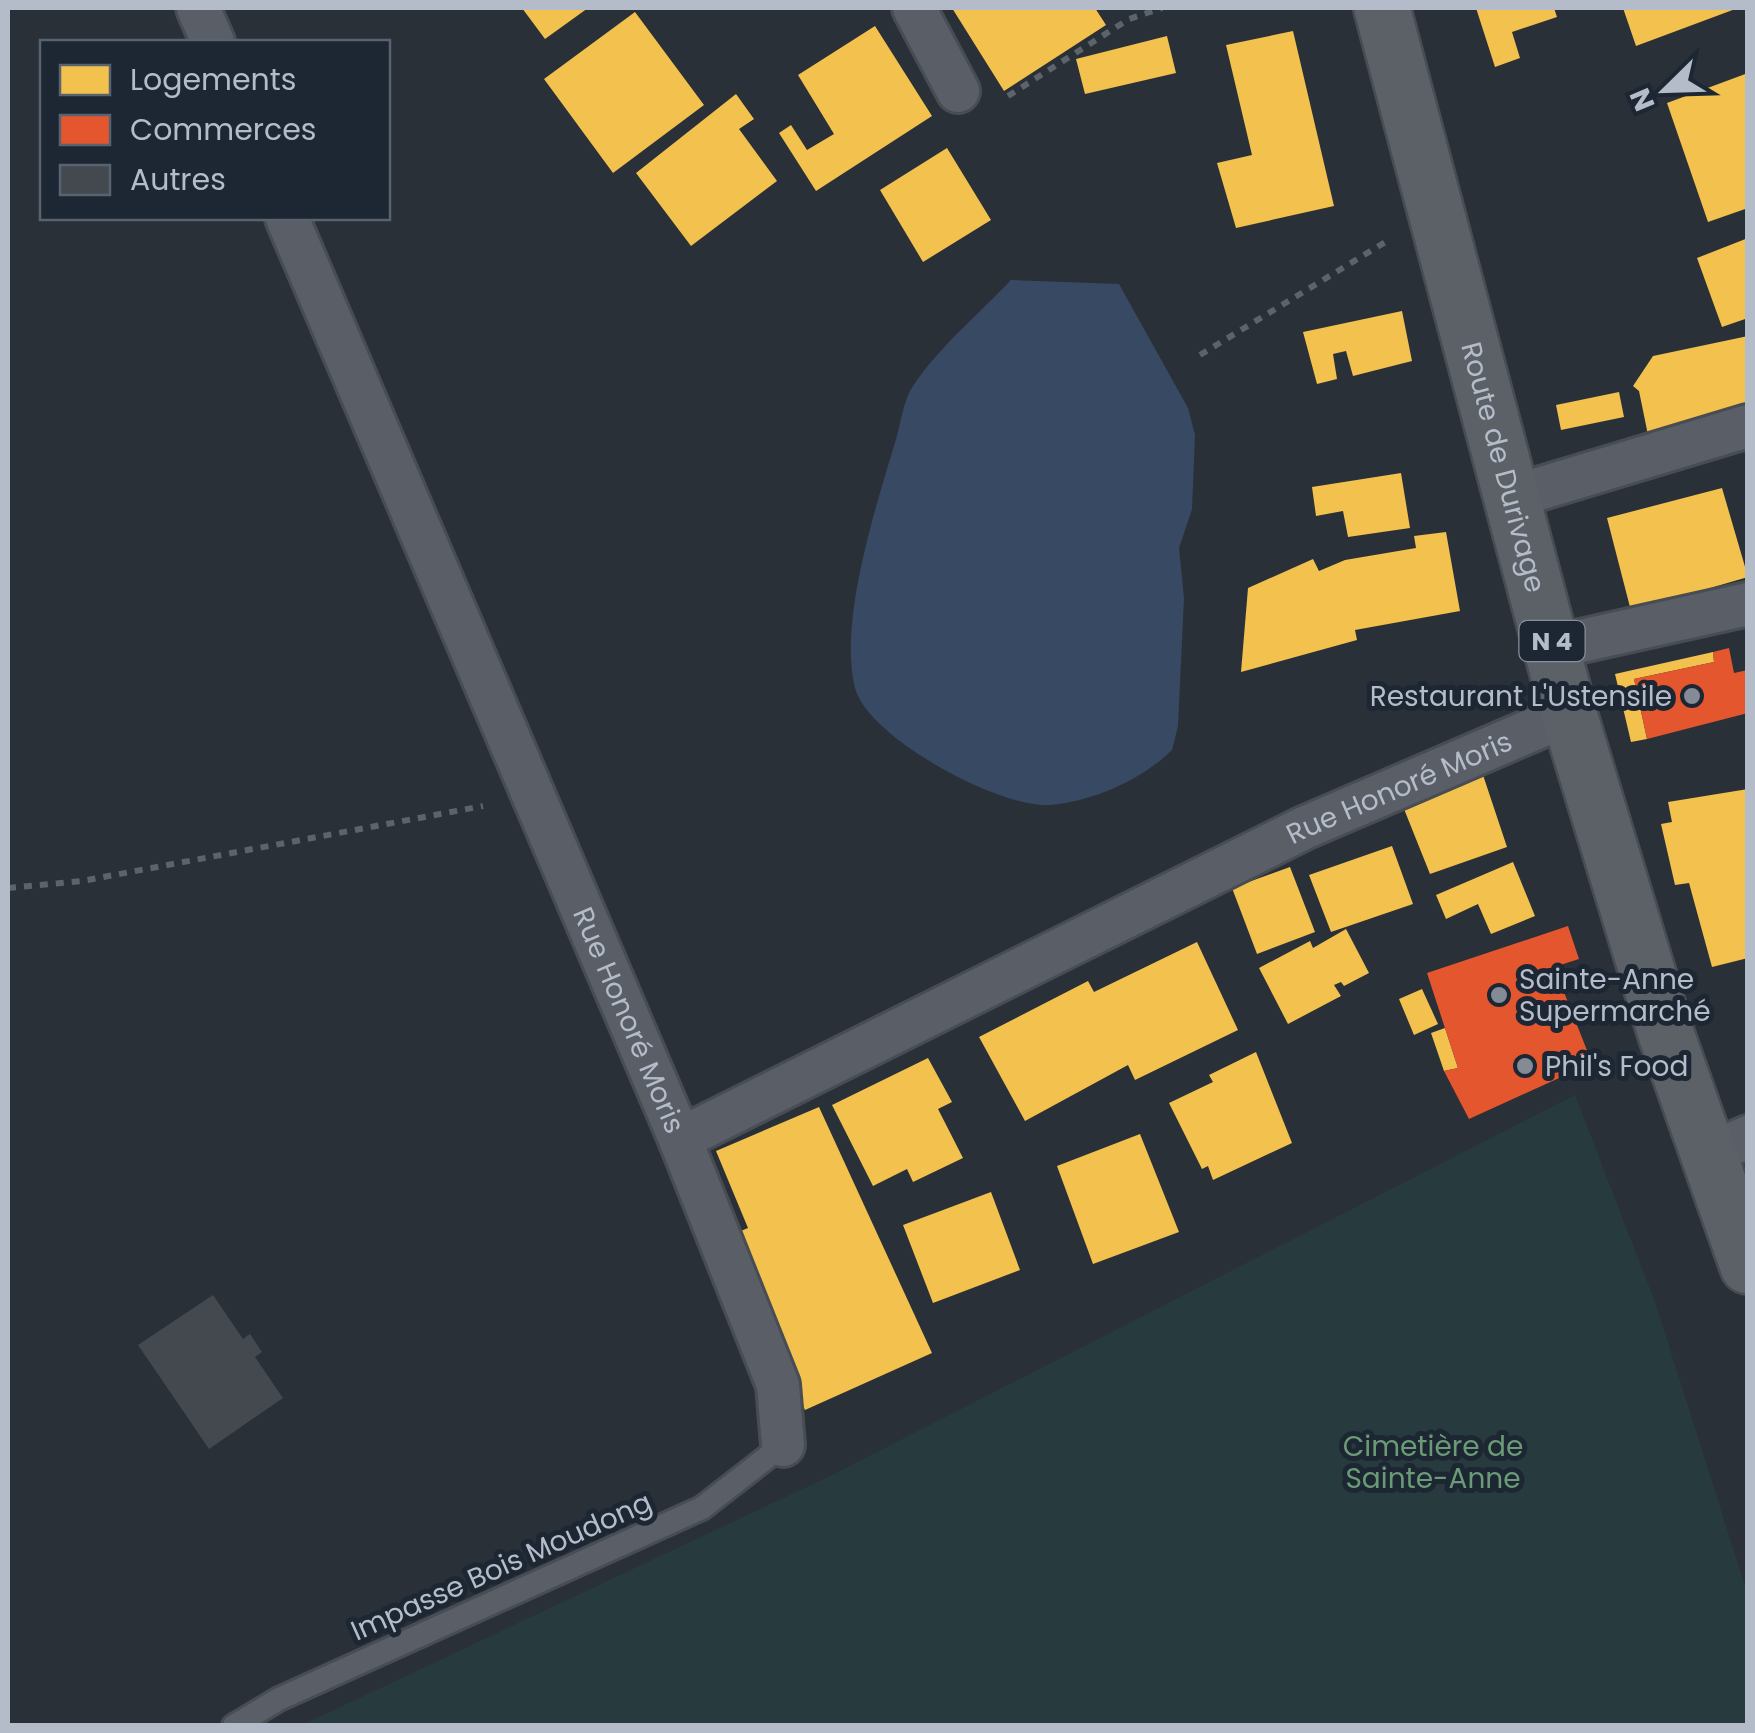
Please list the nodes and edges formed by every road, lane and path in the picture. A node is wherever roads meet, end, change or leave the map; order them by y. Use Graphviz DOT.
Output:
graph roads {
  1 [pos="198,8"];
  2 [pos="914,8"];
  3 [pos="1162,8"];
  4 [pos="1382,8"];
  5 [pos="212,40"];
  6 [pos="958,91"];
  7 [pos="1436,212"];
  8 [pos="289,220"];
  9 [pos="1200,355"];
  10 [pos="1748,426"];
  11 [pos="1512,497"];
  12 [pos="1748,604"];
  13 [pos="1554,647"];
  14 [pos="1569,714"];
  15 [pos="534,796"];
  16 [pos="8,888"];
  17 [pos="680,1139"];
  18 [pos="1728,1146"];
  19 [pos="1748,1266"];
  20 [pos="783,1446"];
  21 [pos="234,1726"];
  1 -- 5 [label="street"];
  2 -- 6 [label="street"];
  3 -- 6 [label="path"];
  4 -- 7 [label="main road, Route de Durivage / N 4"];
  7 -- 9 [label="path"];
  7 -- 11 [label="main road, Route de Durivage / N 4"];
  8 -- 15 [label="street, Rue Honoré Moris"];
  10 -- 11 [label="street"];
  11 -- 13 [label="main road, Route de Durivage / N 4"];
  12 -- 13 [label="street"];
  13 -- 14 [label="main road, Route de Durivage / N 4"];
  14 -- 17 [label="street, Rue Honoré Moris"];
  14 -- 18 [label="main road, Route de Durivage / N 4"];
  15 -- 16 [label="path"];
  15 -- 17 [label="street, Rue Honoré Moris"];
  17 -- 20 [label="street"];
  18 -- 19 [label="main road, Route de Durivage / N 4"];
  20 -- 21 [label="lane, Impasse Bois Moudong"];
}
